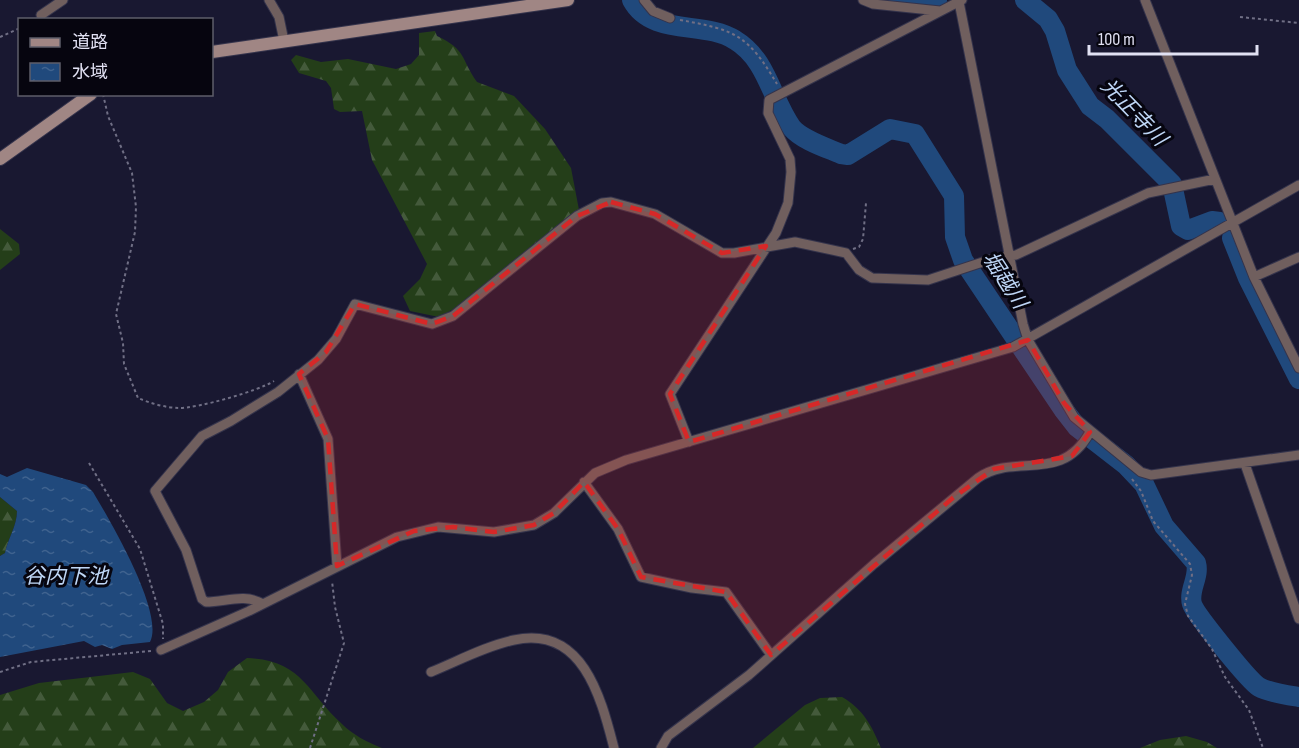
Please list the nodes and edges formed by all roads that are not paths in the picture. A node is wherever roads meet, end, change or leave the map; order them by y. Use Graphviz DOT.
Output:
graph roads {
  1 [pos="63,0"];
  2 [pos="269,0"];
  3 [pos="568,0"];
  4 [pos="644,0"];
  5 [pos="863,0"];
  6 [pos="1144,0"];
  7 [pos="960,1"];
  8 [pos="940,11"];
  9 [pos="41,15"];
  10 [pos="670,18"];
  11 [pos="284,41"];
  12 [pos="213,52"];
  13 [pos="89,96"];
  14 [pos="0,159"];
  15 [pos="1215,179"];
  16 [pos="1299,185"];
  17 [pos="1232,223"];
  18 [pos="766,246"];
  19 [pos="1009,257"];
  20 [pos="1299,257"];
  21 [pos="1254,277"];
  22 [pos="1025,341"];
  23 [pos="1299,368"];
  24 [pos="299,374"];
  25 [pos="1088,435"];
  26 [pos="689,442"];
  27 [pos="1299,455"];
  28 [pos="1245,464"];
  29 [pos="584,482"];
  30 [pos="334,567"];
  31 [pos="263,604"];
  32 [pos="1299,619"];
  33 [pos="161,650"];
  34 [pos="771,655"];
  35 [pos="431,672"];
  36 [pos="614,748"];
  37 [pos="661,748"];
  1 -- 9 [label="street"];
  2 -- 11 [label="street"];
  3 -- 11 [label="street"];
  4 -- 10 [label="street"];
  5 -- 8 [label="street"];
  6 -- 15 [label="street"];
  7 -- 8 [label="street"];
  7 -- 19 [label="street"];
  8 -- 18 [label="street"];
  11 -- 12 [label="street"];
  13 -- 14 [label="street"];
  15 -- 17 [label="street"];
  15 -- 19 [label="street"];
  16 -- 17 [label="street"];
  17 -- 21 [label="street"];
  17 -- 22 [label="street"];
  18 -- 19 [label="street"];
  18 -- 24 [label="street"];
  18 -- 26 [label="street"];
  19 -- 22 [label="street"];
  20 -- 21 [label="street"];
  21 -- 23 [label="street"];
  22 -- 25 [label="street"];
  22 -- 26 [label="street"];
  24 -- 30 [label="street"];
  24 -- 31 [label="street"];
  25 -- 28 [label="street"];
  25 -- 34 [label="street"];
  26 -- 29 [label="street"];
  27 -- 28 [label="street"];
  28 -- 32 [label="street"];
  29 -- 30 [label="street"];
  29 -- 34 [label="street"];
  30 -- 31 [label="street"];
  31 -- 33 [label="street"];
  34 -- 37 [label="street"];
  35 -- 36 [label="street"];
}
